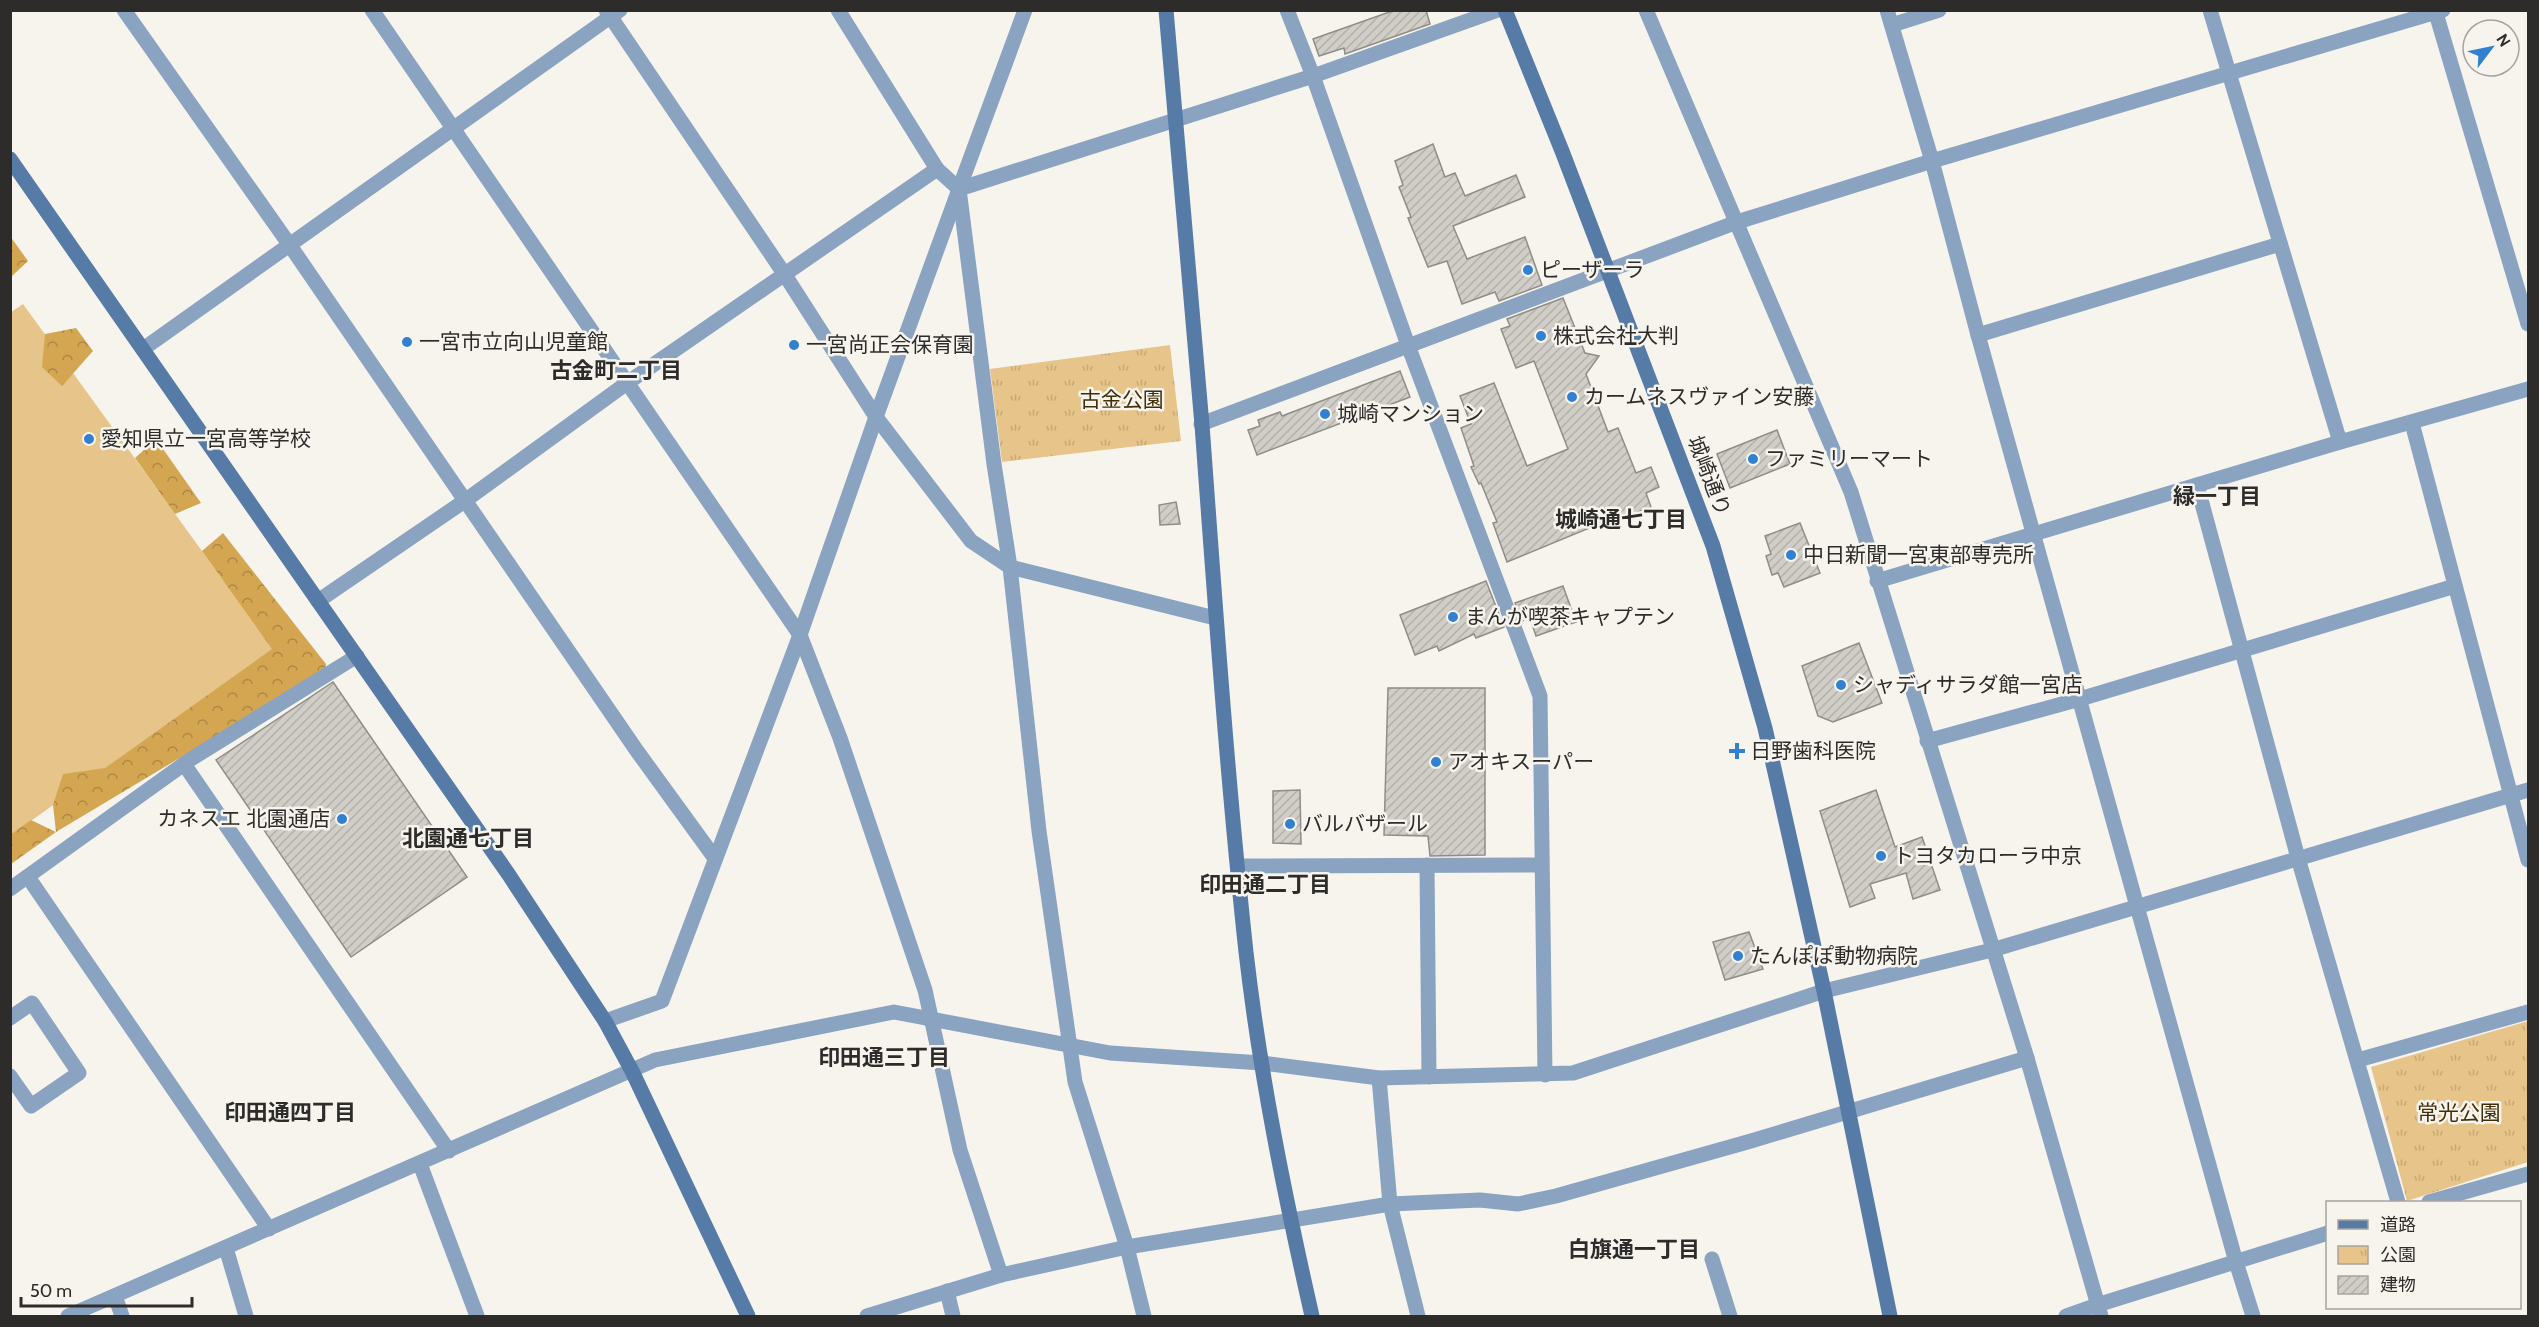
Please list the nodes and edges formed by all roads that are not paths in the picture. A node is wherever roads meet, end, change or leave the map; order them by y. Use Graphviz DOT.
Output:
graph roads {
  1 [pos="124,10"];
  2 [pos="372,10"];
  3 [pos="838,10"];
  4 [pos="1025,10"];
  5 [pos="1166,10"];
  6 [pos="1287,10"];
  7 [pos="1498,10"];
  8 [pos="1505,10"];
  9 [pos="1647,10"];
  10 [pos="1939,10"];
  11 [pos="2210,10"];
  12 [pos="2438,11"];
  13 [pos="613,13"];
  14 [pos="1890,18"];
  15 [pos="2228,74"];
  16 [pos="1313,76"];
  17 [pos="1176,121"];
  18 [pos="454,127"];
  19 [pos="10,159"];
  20 [pos="1932,161"];
  21 [pos="937,169"];
  22 [pos="959,189"];
  23 [pos="1737,222"];
  24 [pos="289,244"];
  25 [pos="2280,244"];
  26 [pos="1608,273"];
  27 [pos="785,274"];
  28 [pos="2529,324"];
  29 [pos="1978,335"];
  30 [pos="143,348"];
  31 [pos="1409,348"];
  32 [pos="627,383"];
  33 [pos="2529,389"];
  34 [pos="876,417"];
  35 [pos="2412,423"];
  36 [pos="1202,424"];
  37 [pos="2340,442"];
  38 [pos="2197,485"];
  39 [pos="466,500"];
  40 [pos="2034,533"];
  41 [pos="1010,567"];
  42 [pos="1877,581"];
  43 [pos="2456,586"];
  44 [pos="318,601"];
  45 [pos="1215,618"];
  46 [pos="800,635"];
  47 [pos="2241,649"];
  48 [pos="357,656"];
  49 [pos="2080,699"];
  50 [pos="1927,741"];
  51 [pos="184,764"];
  52 [pos="2529,790"];
  53 [pos="2511,795"];
  54 [pos="714,857"];
  55 [pos="2298,858"];
  56 [pos="2529,860"];
  57 [pos="1427,865"];
  58 [pos="1541,865"];
  59 [pos="1239,866"];
  60 [pos="28,877"];
  61 [pos="10,889"];
  62 [pos="2138,907"];
  63 [pos="1992,950"];
  64 [pos="1824,991"];
  65 [pos="2529,1012"];
  66 [pos="10,1018"];
  67 [pos="930,1019"];
  68 [pos="605,1021"];
  69 [pos="1070,1044"];
  70 [pos="2027,1058"];
  71 [pos="2358,1060"];
  72 [pos="1262,1063"];
  73 [pos="632,1071"];
  74 [pos="1545,1075"];
  75 [pos="10,1076"];
  76 [pos="1428,1077"];
  77 [pos="1379,1078"];
  78 [pos="1848,1110"];
  79 [pos="449,1151"];
  80 [pos="420,1164"];
  81 [pos="2529,1174"];
  82 [pos="2397,1201"];
  83 [pos="2436,1201"];
  84 [pos="1390,1204"];
  85 [pos="1290,1220"];
  86 [pos="269,1229"];
  87 [pos="2326,1234"];
  88 [pos="1127,1247"];
  89 [pos="226,1248"];
  90 [pos="1712,1259"];
  91 [pos="2236,1262"];
  92 [pos="1000,1275"];
  93 [pos="947,1291"];
  94 [pos="115,1296"];
  95 [pos="2099,1311"];
  96 [pos="68,1317"];
  97 [pos="122,1317"];
  98 [pos="246,1317"];
  99 [pos="477,1317"];
  100 [pos="748,1317"];
  101 [pos="867,1317"];
  102 [pos="952,1317"];
  103 [pos="1144,1317"];
  104 [pos="1312,1317"];
  105 [pos="1418,1317"];
  106 [pos="1730,1317"];
  107 [pos="1890,1317"];
  108 [pos="2066,1317"];
  109 [pos="2253,1317"];
  1 -- 24 [label="street"];
  2 -- 18 [label="street"];
  3 -- 21 [label="street"];
  4 -- 22 [label="street"];
  5 -- 17 [label="street"];
  6 -- 16 [label="street"];
  7 -- 16 [label="street"];
  8 -- 26 [label="street, 城崎通り"];
  9 -- 23 [label="street"];
  10 -- 14 [label="street"];
  11 -- 15 [label="street"];
  12 -- 15 [label="street"];
  12 -- 28 [label="street"];
  13 -- 18 [label="street"];
  13 -- 27 [label="street"];
  14 -- 20 [label="street"];
  15 -- 20 [label="street"];
  15 -- 25 [label="street"];
  16 -- 17 [label="street"];
  16 -- 31 [label="street"];
  17 -- 22 [label="street"];
  17 -- 36 [label="street"];
  18 -- 24 [label="street"];
  18 -- 32 [label="street"];
  19 -- 30 [label="street"];
  20 -- 23 [label="street"];
  20 -- 29 [label="street"];
  21 -- 22 [label="street"];
  21 -- 27 [label="street"];
  22 -- 34 [label="street"];
  22 -- 41 [label="street"];
  23 -- 26 [label="street"];
  23 -- 42 [label="street"];
  24 -- 30 [label="street"];
  24 -- 39 [label="street"];
  25 -- 29 [label="street"];
  25 -- 37 [label="street"];
  26 -- 31 [label="street"];
  26 -- 64 [label="street, 城崎通り"];
  27 -- 32 [label="street"];
  27 -- 34 [label="street"];
  29 -- 40 [label="street"];
  30 -- 44 [label="street"];
  31 -- 36 [label="street"];
  31 -- 58 [label="street"];
  32 -- 39 [label="street"];
  32 -- 46 [label="street"];
  33 -- 35 [label="street"];
  34 -- 41 [label="street"];
  34 -- 46 [label="street"];
  35 -- 37 [label="street"];
  35 -- 43 [label="street"];
  36 -- 45 [label="street"];
  37 -- 38 [label="street"];
  38 -- 40 [label="street"];
  38 -- 47 [label="street"];
  39 -- 44 [label="street"];
  39 -- 54 [label="street"];
  40 -- 42 [label="street"];
  40 -- 49 [label="street"];
  41 -- 45 [label="street"];
  41 -- 69 [label="street"];
  42 -- 50 [label="street"];
  43 -- 47 [label="street"];
  43 -- 53 [label="street"];
  44 -- 48 [label="street"];
  45 -- 59 [label="street"];
  46 -- 54 [label="street"];
  46 -- 67 [label="street"];
  47 -- 49 [label="street"];
  47 -- 55 [label="street"];
  48 -- 51 [label="street"];
  48 -- 68 [label="street"];
  49 -- 50 [label="street"];
  49 -- 62 [label="street"];
  50 -- 63 [label="street"];
  51 -- 60 [label="street"];
  51 -- 79 [label="street"];
  52 -- 53 [label="street"];
  53 -- 55 [label="street"];
  53 -- 56 [label="street"];
  54 -- 68 [label="street"];
  55 -- 62 [label="street"];
  55 -- 71 [label="street"];
  57 -- 58 [label="street"];
  57 -- 59 [label="street"];
  57 -- 76 [label="street"];
  58 -- 74 [label="street"];
  59 -- 72 [label="street"];
  60 -- 61 [label="street"];
  60 -- 86 [label="street"];
  62 -- 63 [label="street"];
  62 -- 91 [label="street"];
  63 -- 64 [label="street"];
  63 -- 70 [label="street"];
  64 -- 74 [label="street"];
  64 -- 78 [label="street, 城崎通り"];
  65 -- 71 [label="street"];
  66 -- 75 [label="street"];
  67 -- 69 [label="street"];
  67 -- 73 [label="street"];
  67 -- 92 [label="street"];
  68 -- 73 [label="street"];
  69 -- 72 [label="street"];
  69 -- 88 [label="street"];
  70 -- 78 [label="street"];
  70 -- 95 [label="street"];
  71 -- 82 [label="street"];
  72 -- 77 [label="street"];
  72 -- 85 [label="street"];
  73 -- 79 [label="street"];
  73 -- 100 [label="street"];
  74 -- 76 [label="street"];
  76 -- 77 [label="street"];
  77 -- 84 [label="street"];
  78 -- 84 [label="street"];
  78 -- 107 [label="street, 城崎通り"];
  79 -- 80 [label="street"];
  80 -- 86 [label="street"];
  80 -- 99 [label="street"];
  81 -- 83 [label="street"];
  84 -- 85 [label="street"];
  84 -- 105 [label="street"];
  85 -- 88 [label="street"];
  85 -- 104 [label="street"];
  86 -- 89 [label="street"];
  87 -- 91 [label="street"];
  88 -- 92 [label="street"];
  88 -- 103 [label="street"];
  89 -- 94 [label="street"];
  89 -- 98 [label="street"];
  90 -- 106 [label="street"];
  91 -- 95 [label="street"];
  91 -- 109 [label="street"];
  92 -- 93 [label="street"];
  93 -- 101 [label="street"];
  93 -- 102 [label="street"];
  94 -- 96 [label="street"];
  94 -- 97 [label="street"];
  95 -- 108 [label="street"];
}
